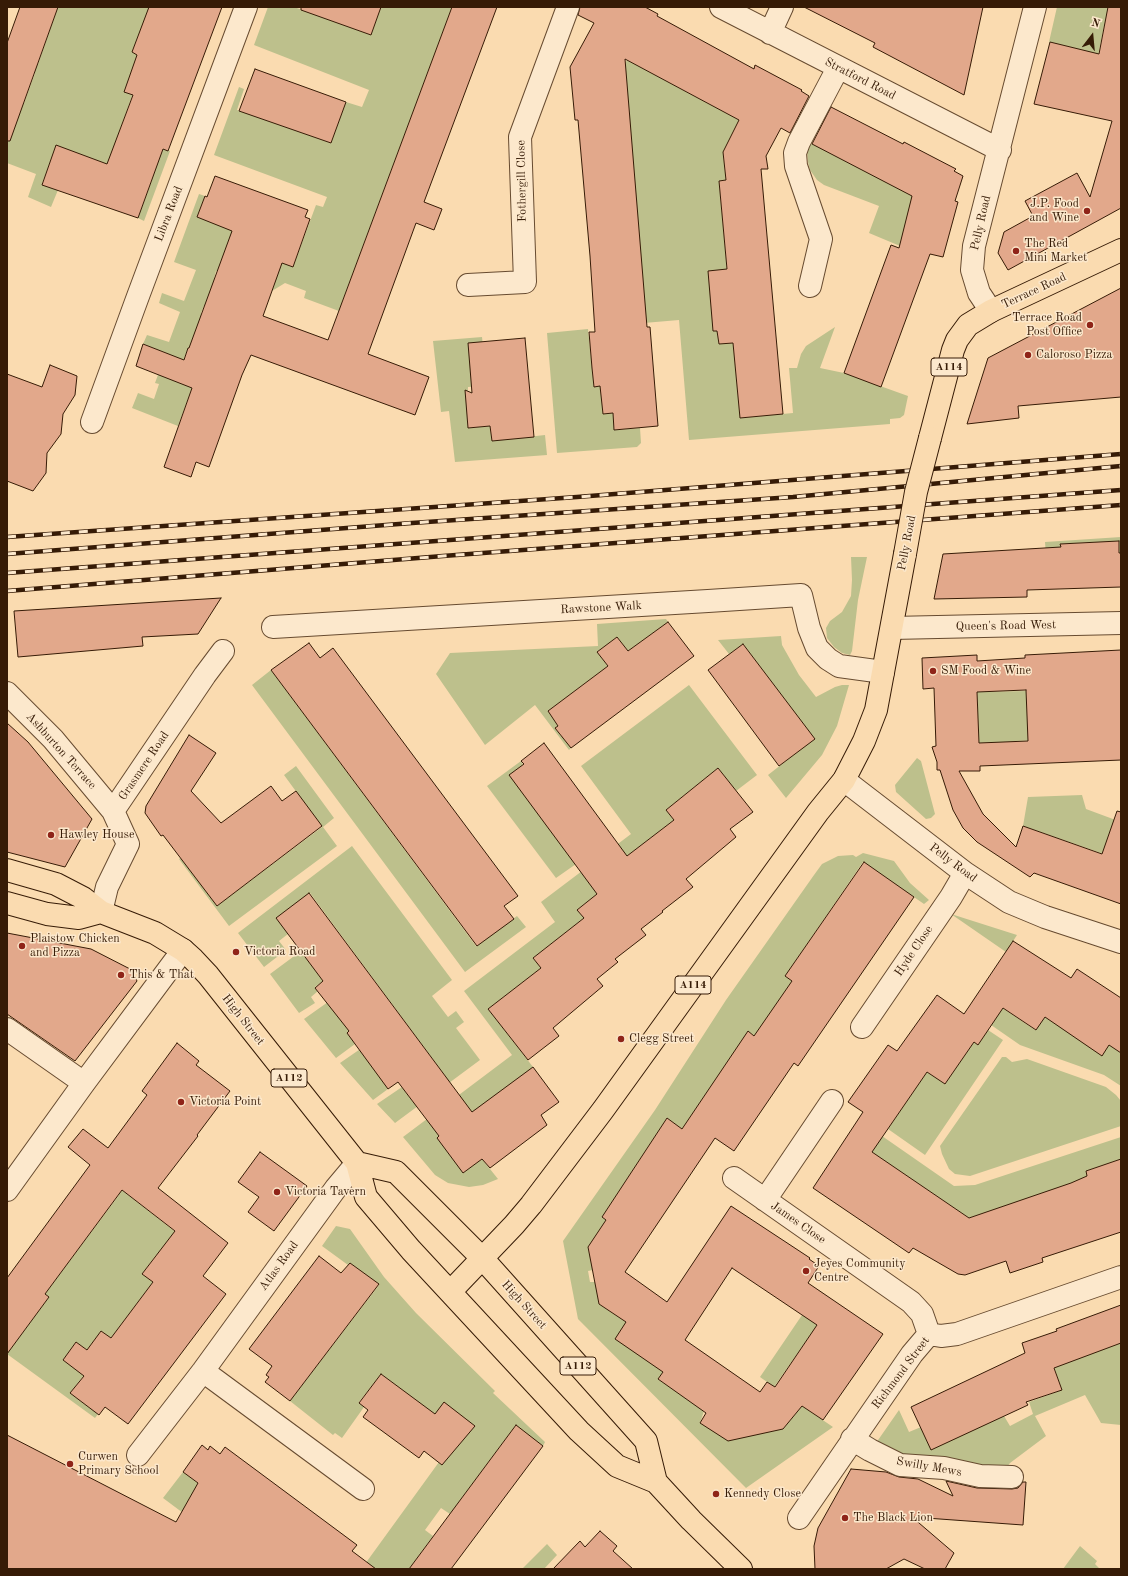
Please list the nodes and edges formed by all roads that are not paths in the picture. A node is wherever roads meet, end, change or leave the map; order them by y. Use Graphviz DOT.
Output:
graph roads {
  1 [pos="246,7"];
  2 [pos="568,7"];
  3 [pos="721,7"];
  4 [pos="782,7"];
  5 [pos="1035,7"];
  6 [pos="770,33"];
  7 [pos="838,68"];
  8 [pos="1000,150"];
  9 [pos="1121,250"];
  10 [pos="468,285"];
  11 [pos="810,286"];
  12 [pos="991,311"];
  13 [pos="92,422"];
  14 [pos="1121,623"];
  15 [pos="273,627"];
  16 [pos="892,628"];
  17 [pos="223,651"];
  18 [pos="883,672"];
  19 [pos="7,693"];
  20 [pos="844,780"];
  21 [pos="113,811"];
  22 [pos="7,870"];
  23 [pos="966,873"];
  24 [pos="7,903"];
  25 [pos="101,912"];
  26 [pos="1121,942"];
  27 [pos="183,950"];
  28 [pos="862,1028"];
  29 [pos="7,1029"];
  30 [pos="84,1083"];
  31 [pos="832,1101"];
  32 [pos="357,1163"];
  33 [pos="734,1178"];
  34 [pos="7,1190"];
  35 [pos="766,1200"];
  36 [pos="483,1259"];
  37 [pos="1121,1277"];
  38 [pos="450,1292"];
  39 [pos="929,1334"];
  40 [pos="203,1371"];
  41 [pos="852,1439"];
  42 [pos="138,1455"];
  43 [pos="1012,1477"];
  44 [pos="656,1482"];
  45 [pos="363,1489"];
  46 [pos="798,1518"];
  47 [pos="741,1569"];
  1 -- 13 [label="street, Libra Road"];
  2 -- 10 [label="street, Fothergill Close"];
  3 -- 6 [label="street, Stratford Road"];
  4 -- 6 [label="street"];
  5 -- 8 [label="street, Pelly Road"];
  6 -- 7 [label="street, Stratford Road"];
  7 -- 8 [label="street, Stratford Road"];
  7 -- 11 [label="street"];
  8 -- 12 [label="street, Pelly Road"];
  9 -- 12 [label="main road, Terrace Road / A114"];
  12 -- 16 [label="main road, Pelly Road / A114, bridge"];
  14 -- 16 [label="street, Queen's Road West"];
  15 -- 18 [label="street, Rawstone Walk"];
  16 -- 18 [label="main road, Pelly Road / A114"];
  17 -- 21 [label="street, Grasmere Road"];
  18 -- 20 [label="main road, Pelly Road / A114"];
  19 -- 21 [label="street, Ashburton Terrace"];
  20 -- 23 [label="street, Pelly Road"];
  20 -- 36 [label="main road, A114"];
  21 -- 25 [label="street, Grasmere Road"];
  22 -- 25 [label="main road, High Street / A112"];
  23 -- 26 [label="street, Pelly Road"];
  23 -- 28 [label="street, Hyde Close"];
  24 -- 25 [label="main road"];
  25 -- 27 [label="main road, High Street / A112"];
  27 -- 30 [label="street"];
  27 -- 32 [label="main road, High Street / A112"];
  29 -- 30 [label="street"];
  30 -- 34 [label="street"];
  31 -- 35 [label="street"];
  32 -- 36 [label="main road, High Street / A112"];
  32 -- 38 [label="main road, High Street / A112"];
  32 -- 40 [label="street, Atlas Road"];
  33 -- 35 [label="street, James Close"];
  35 -- 39 [label="street, James Close"];
  36 -- 38 [label="main road, A114"];
  36 -- 44 [label="main road, High Street / A112"];
  37 -- 39 [label="street, Richmond Street"];
  38 -- 44 [label="main road, High Street / A112"];
  39 -- 41 [label="street, Richmond Street"];
  40 -- 42 [label="street, Atlas Road"];
  40 -- 45 [label="street"];
  41 -- 43 [label="street, Swilly Mews"];
  41 -- 46 [label="street, Richmond Street"];
  44 -- 47 [label="main road, High Street / A112"];
}
